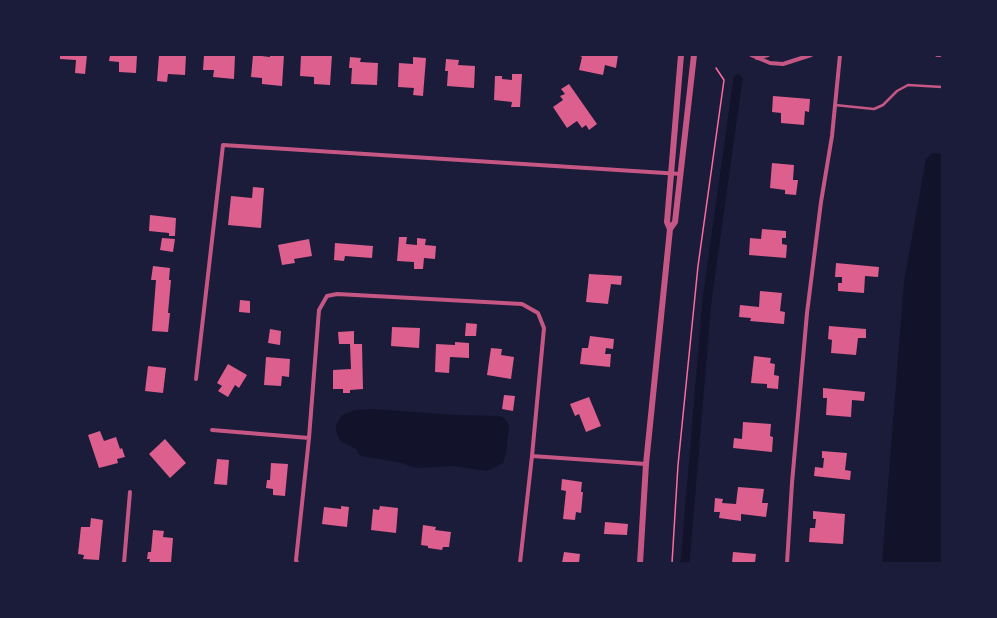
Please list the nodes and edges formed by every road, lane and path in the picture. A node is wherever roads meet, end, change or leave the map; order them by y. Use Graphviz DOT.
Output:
graph roads {
  1 [pos="681,55"];
  2 [pos="694,55"];
  3 [pos="750,55"];
  4 [pos="768,55"];
  5 [pos="811,55"];
  6 [pos="840,55"];
  7 [pos="938,55"];
  8 [pos="942,55"];
  9 [pos="756,58"];
  10 [pos="716,68"];
  11 [pos="942,87"];
  12 [pos="835,105"];
  13 [pos="671,173"];
  14 [pos="681,174"];
  15 [pos="670,229"];
  16 [pos="196,378"];
  17 [pos="212,430"];
  18 [pos="309,438"];
  19 [pos="532,456"];
  20 [pos="646,464"];
  21 [pos="130,492"];
  22 [pos="124,563"];
  23 [pos="297,563"];
  24 [pos="520,563"];
  25 [pos="640,563"];
  26 [pos="672,563"];
  27 [pos="787,563"];
  1 -- 13 [label="street"];
  2 -- 14 [label="street"];
  3 -- 9 [label="street"];
  4 -- 9 [label="street"];
  5 -- 9 [label="street"];
  6 -- 12 [label="street"];
  7 -- 8 [label="street"];
  10 -- 26 [label="path"];
  11 -- 12 [label="lane"];
  12 -- 27 [label="street"];
  13 -- 14 [label="street"];
  13 -- 15 [label="street"];
  13 -- 16 [label="street"];
  14 -- 15 [label="street"];
  15 -- 20 [label="street"];
  17 -- 18 [label="street"];
  18 -- 19 [label="street"];
  18 -- 23 [label="street"];
  19 -- 20 [label="street"];
  19 -- 24 [label="street"];
  20 -- 25 [label="street"];
  21 -- 22 [label="street"];
}
